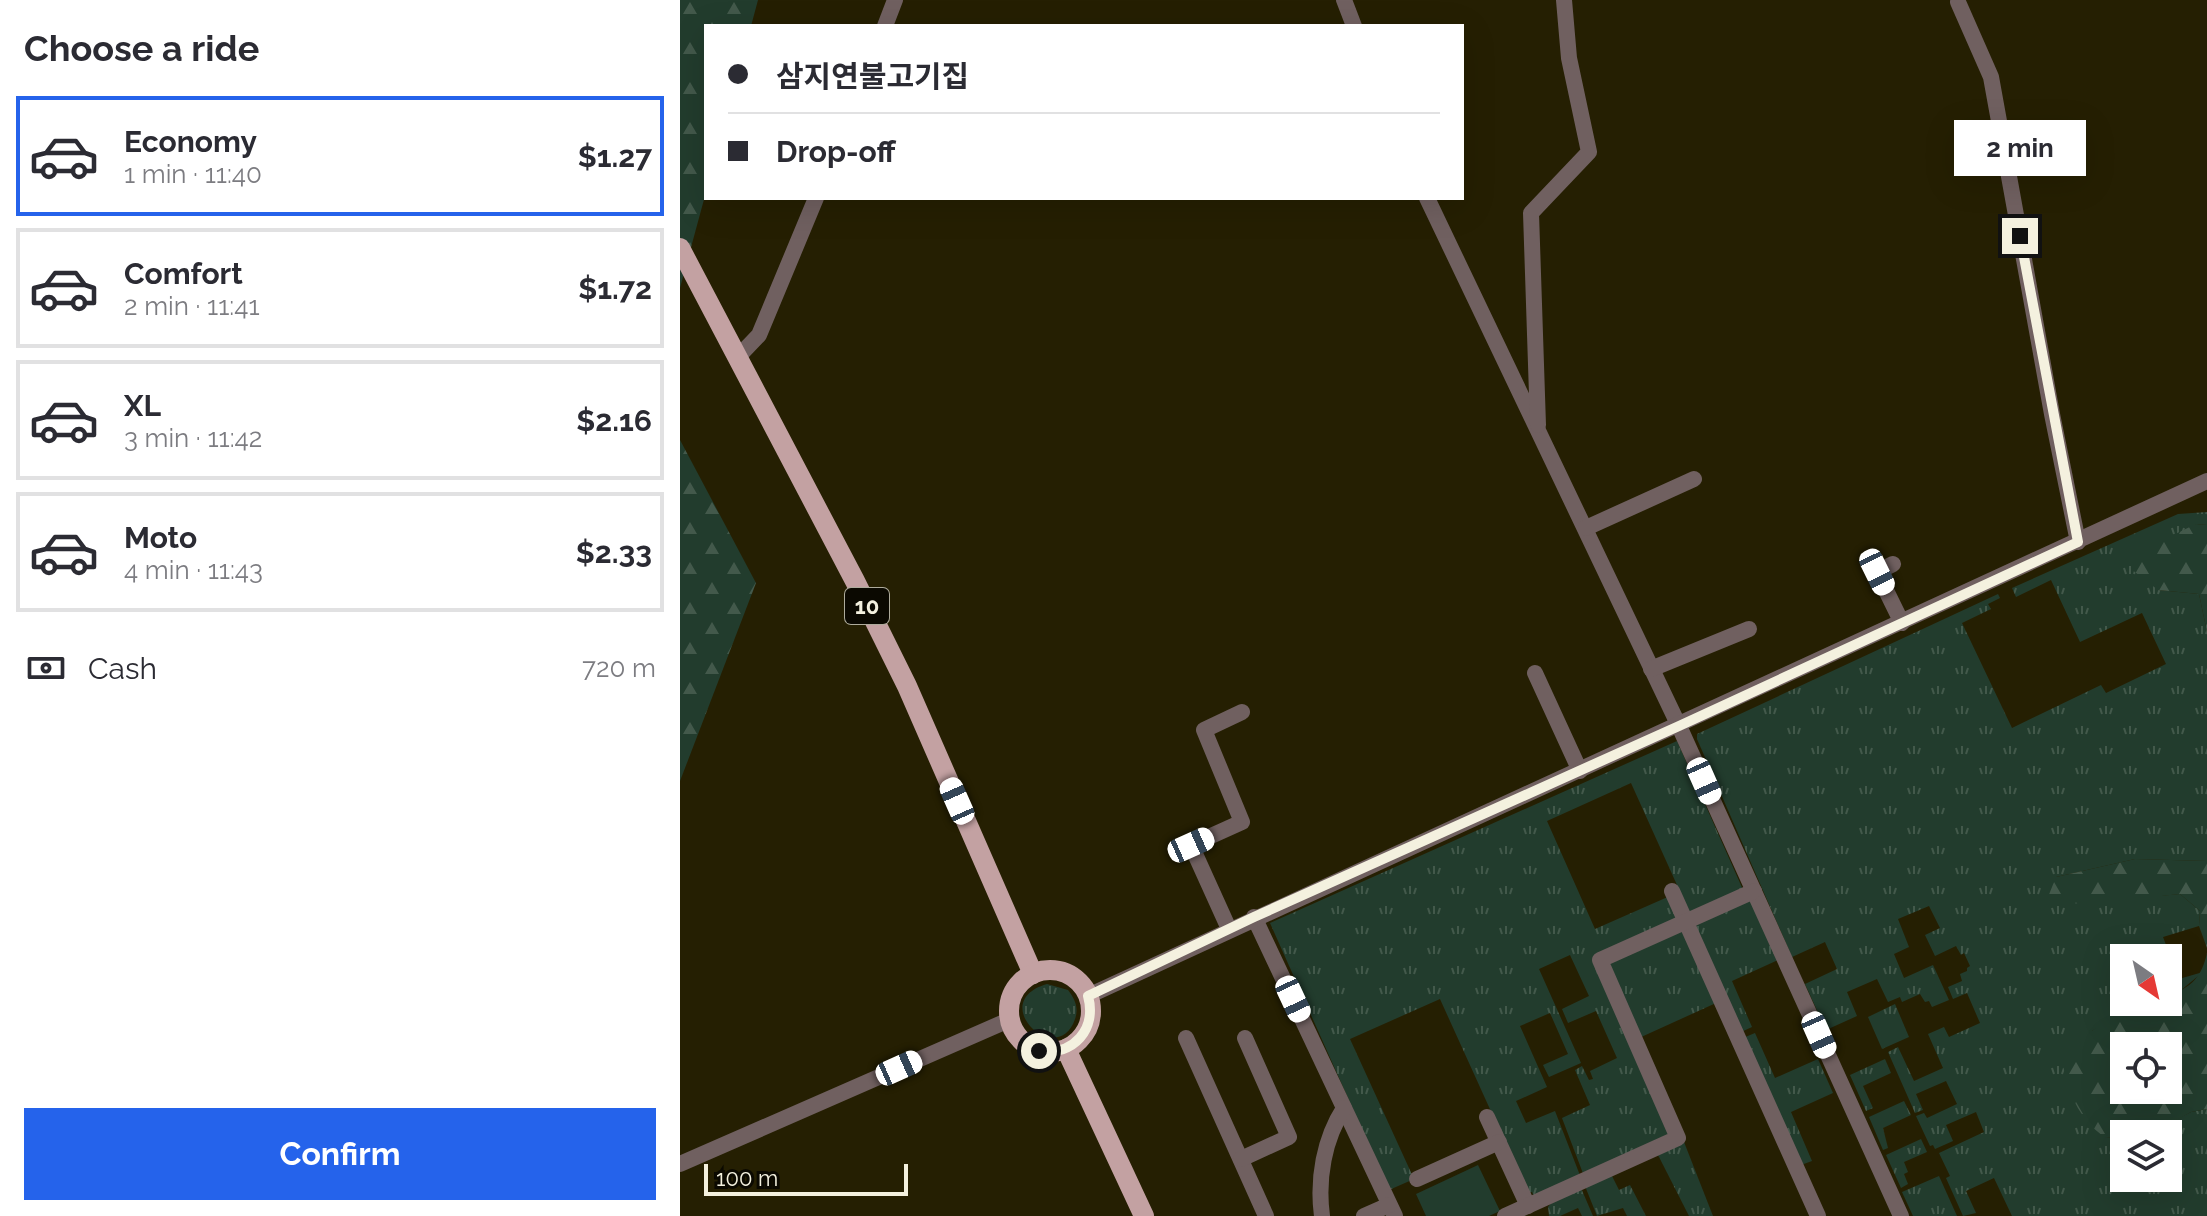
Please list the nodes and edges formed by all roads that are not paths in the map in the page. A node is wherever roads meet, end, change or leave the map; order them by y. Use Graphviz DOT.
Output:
graph roads {
  1 [pos="895,0"];
  2 [pos="1344,0"];
  3 [pos="1564,0"];
  4 [pos="1958,2"];
  5 [pos="886,24"];
  6 [pos="1353,24"];
  7 [pos="815,200"];
  8 [pos="1428,200"];
  9 [pos="680,248"];
  10 [pos="737,358"];
  11 [pos="1539,434"];
  12 [pos="1694,479"];
  13 [pos="2207,481"];
  14 [pos="1586,528"];
  15 [pos="2078,542"];
  16 [pos="1893,564"];
  17 [pos="1902,623"];
  18 [pos="1749,629"];
  19 [pos="1651,669"];
  20 [pos="1535,673"];
  21 [pos="1242,712"];
  22 [pos="1679,726"];
  23 [pos="1580,771"];
  24 [pos="1672,891"];
  25 [pos="1754,891"];
  26 [pos="1254,917"];
  27 [pos="1687,922"];
  28 [pos="1229,929"];
  29 [pos="1033,974"];
  30 [pos="1088,996"];
  31 [pos="1009,1020"];
  32 [pos="1186,1038"];
  33 [pos="1245,1038"];
  34 [pos="1066,1049"];
  35 [pos="1344,1108"];
  36 [pos="1487,1117"];
  37 [pos="1499,1142"];
  38 [pos="1241,1159"];
  39 [pos="680,1164"];
  40 [pos="1417,1179"];
  41 [pos="1528,1206"];
  42 [pos="1392,1210"];
  43 [pos="1144,1216"];
  44 [pos="1266,1216"];
  45 [pos="1322,1216"];
  46 [pos="1364,1216"];
  47 [pos="1505,1216"];
  48 [pos="1818,1216"];
  49 [pos="1901,1216"];
  1 -- 5 [label="street"];
  2 -- 6 [label="street"];
  3 -- 11 [label="street"];
  4 -- 15 [label="street"];
  7 -- 10 [label="street"];
  8 -- 11 [label="street"];
  9 -- 10 [label="main road, 10"];
  10 -- 29 [label="main road, 10"];
  11 -- 14 [label="street"];
  12 -- 14 [label="street"];
  13 -- 15 [label="street"];
  14 -- 19 [label="street"];
  15 -- 17 [label="street"];
  16 -- 17 [label="street"];
  17 -- 22 [label="street"];
  18 -- 19 [label="street"];
  19 -- 22 [label="street"];
  20 -- 23 [label="street"];
  21 -- 28 [label="street"];
  22 -- 23 [label="street"];
  22 -- 25 [label="street"];
  23 -- 26 [label="street"];
  24 -- 27 [label="street"];
  25 -- 27 [label="street"];
  25 -- 49 [label="street"];
  26 -- 28 [label="street"];
  26 -- 35 [label="street"];
  27 -- 41 [label="street"];
  27 -- 48 [label="street"];
  28 -- 30 [label="street"];
  29 -- 30 [label="main road"];
  29 -- 31 [label="main road"];
  30 -- 34 [label="main road"];
  31 -- 34 [label="main road"];
  31 -- 39 [label="street"];
  32 -- 38 [label="street"];
  33 -- 38 [label="street"];
  34 -- 43 [label="main road"];
  35 -- 42 [label="street"];
  35 -- 45 [label="street"];
  36 -- 37 [label="street"];
  37 -- 40 [label="street"];
  37 -- 41 [label="street"];
  38 -- 44 [label="street"];
  41 -- 47 [label="street"];
  42 -- 46 [label="street"];
}
